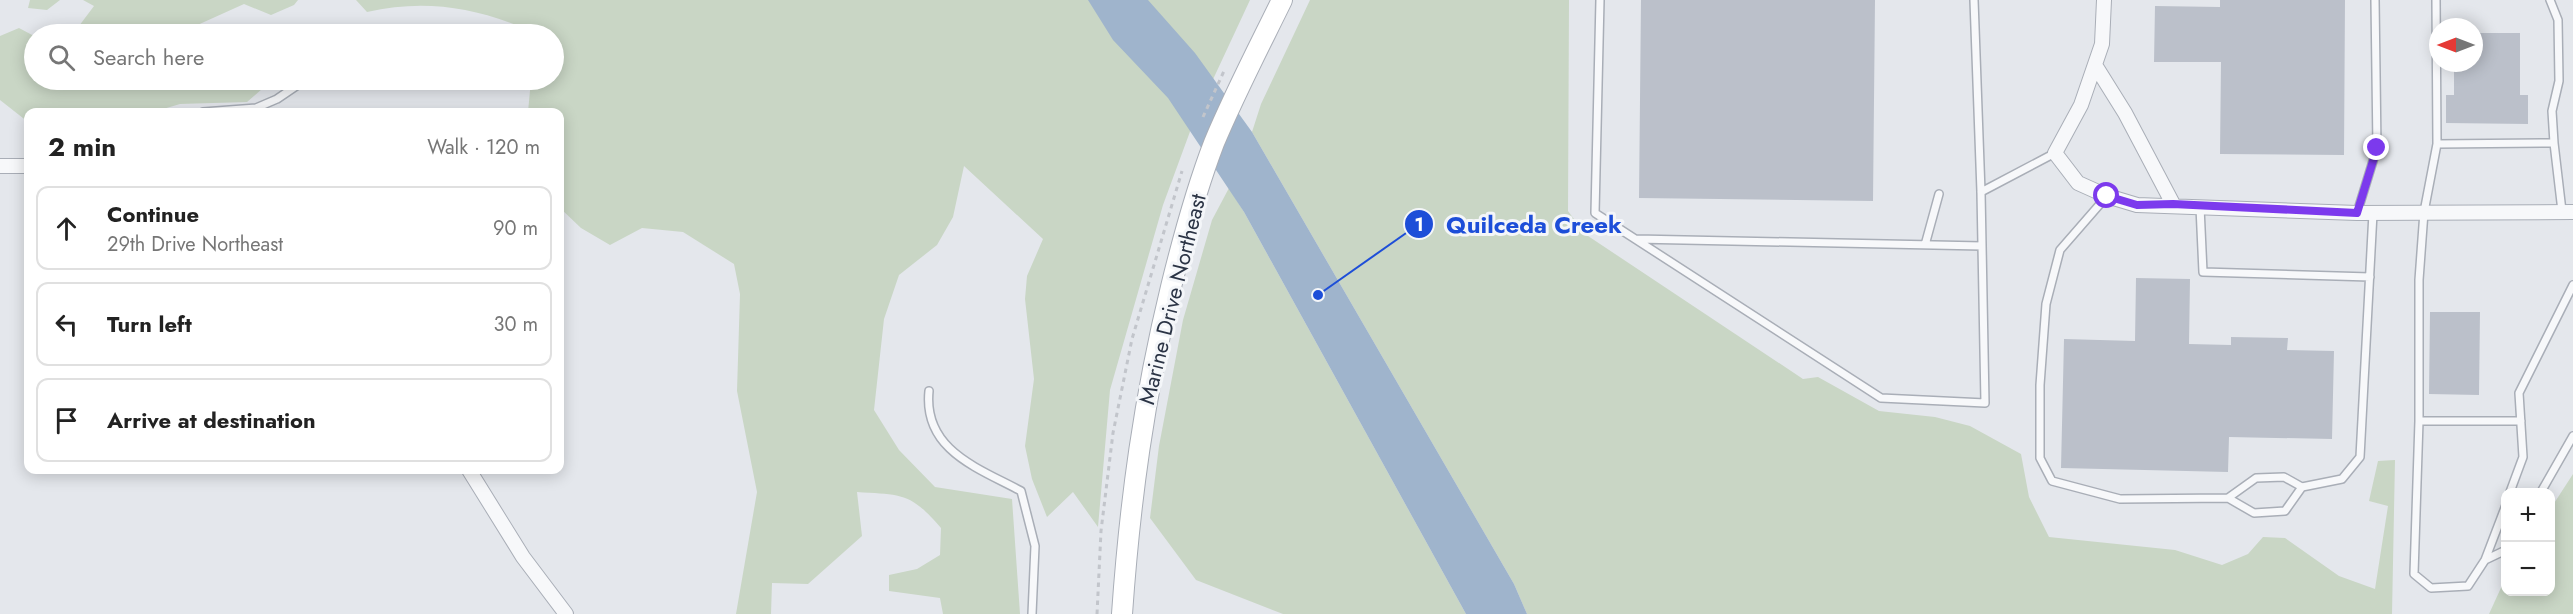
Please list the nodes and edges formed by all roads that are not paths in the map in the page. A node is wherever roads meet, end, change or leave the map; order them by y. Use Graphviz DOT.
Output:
graph roads {
  1 [pos="1282,0"];
  2 [pos="1600,0"];
  3 [pos="1974,0"];
  4 [pos="2103,0"];
  5 [pos="2375,0"];
  6 [pos="2436,0"];
  7 [pos="2550,0"];
  8 [pos="2095,65"];
  9 [pos="290,90"];
  10 [pos="256,108"];
  11 [pos="2554,143"];
  12 [pos="2437,144"];
  13 [pos="2055,153"];
  14 [pos="0,166"];
  15 [pos="24,166"];
  16 [pos="1981,192"];
  17 [pos="1939,194"];
  18 [pos="2107,196"];
  19 [pos="2173,204"];
  20 [pos="2200,207"];
  21 [pos="2567,211"];
  22 [pos="2424,212"];
  23 [pos="2357,213"];
  24 [pos="2373,213"];
  25 [pos="1636,239"];
  26 [pos="1925,245"];
  27 [pos="1982,246"];
  28 [pos="2370,277"];
  29 [pos="2573,285"];
  30 [pos="929,391"];
  31 [pos="2419,421"];
  32 [pos="2521,421"];
  33 [pos="2573,436"];
  34 [pos="471,474"];
  35 [pos="2302,487"];
  36 [pos="2511,488"];
  37 [pos="2543,488"];
  38 [pos="2228,498"];
  39 [pos="2501,516"];
  40 [pos="2501,552"];
  41 [pos="2485,560"];
  42 [pos="566,614"];
  43 [pos="1032,614"];
  44 [pos="1122,614"];
  1 -- 44 [label="main road, Marine Drive Northeast"];
  2 -- 25 [label="lane"];
  3 -- 16 [label="lane"];
  4 -- 8 [label="street"];
  5 -- 23 [label="lane"];
  6 -- 12 [label="lane"];
  7 -- 11 [label="lane"];
  8 -- 13 [label="street"];
  8 -- 19 [label="street"];
  9 -- 10 [label="lane"];
  11 -- 12 [label="lane"];
  11 -- 21 [label="lane"];
  12 -- 22 [label="lane"];
  13 -- 16 [label="lane"];
  13 -- 18 [label="street"];
  14 -- 15 [label="street"];
  16 -- 27 [label="lane"];
  17 -- 26 [label="lane"];
  18 -- 19 [label="street"];
  18 -- 38 [label="lane"];
  19 -- 20 [label="street"];
  20 -- 23 [label="street"];
  20 -- 28 [label="lane"];
  21 -- 22 [label="street"];
  22 -- 24 [label="street"];
  22 -- 31 [label="lane"];
  23 -- 24 [label="street"];
  24 -- 28 [label="lane"];
  25 -- 26 [label="lane"];
  25 -- 27 [label="lane"];
  26 -- 27 [label="lane"];
  28 -- 35 [label="lane"];
  29 -- 32 [label="lane"];
  30 -- 43 [label="lane"];
  31 -- 32 [label="lane"];
  31 -- 41 [label="lane"];
  32 -- 36 [label="lane"];
  33 -- 37 [label="lane"];
  34 -- 42 [label="street"];
  35 -- 38 [label="lane"];
  35 -- 38 [label="lane"];
  39 -- 41 [label="lane"];
  40 -- 41 [label="lane"];
}
